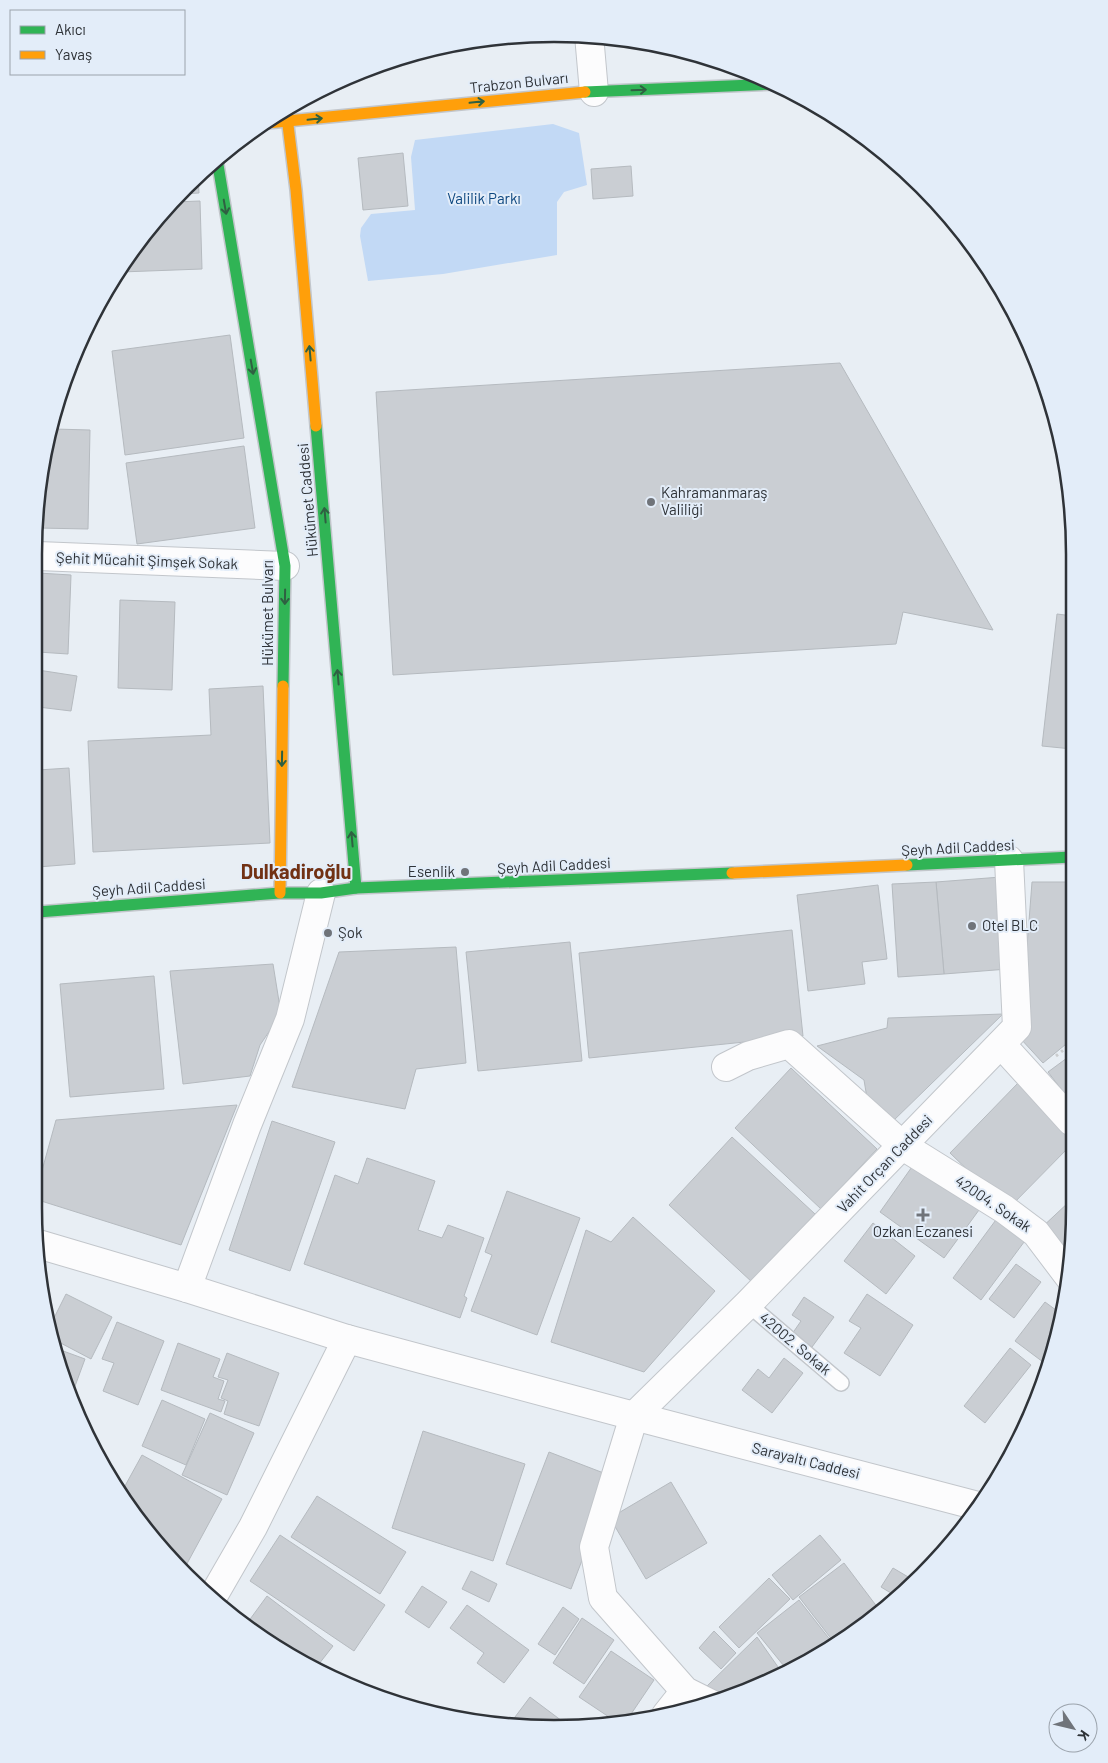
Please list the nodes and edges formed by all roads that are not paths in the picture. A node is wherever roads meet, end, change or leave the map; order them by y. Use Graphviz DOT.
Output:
graph roads {
  1 [pos="590,44"];
  2 [pos="758,85"];
  3 [pos="594,92"];
  4 [pos="287,118"];
  5 [pos="280,122"];
  6 [pos="287,122"];
  7 [pos="218,168"];
  8 [pos="42,556"];
  9 [pos="285,566"];
  10 [pos="1066,857"];
  11 [pos="1009,860"];
  12 [pos="356,888"];
  13 [pos="322,893"];
  14 [pos="280,894"];
  15 [pos="42,912"];
  16 [pos="1002,1044"];
  17 [pos="726,1067"];
  18 [pos="1066,1116"];
  19 [pos="903,1146"];
  20 [pos="44,1246"];
  21 [pos="1062,1267"];
  22 [pos="187,1288"];
  23 [pos="748,1304"];
  24 [pos="347,1338"];
  25 [pos="841,1383"];
  26 [pos="634,1416"];
  27 [pos="971,1504"];
  28 [pos="215,1592"];
  29 [pos="685,1690"];
  30 [pos="701,1698"];
  31 [pos="672,1707"];
  1 -- 3 [label="street"];
  3 -- 2 [label="main road, Trabzon Bulvarı, one-way"];
  6 -- 3 [label="main road, Trabzon Bulvarı, one-way"];
  4 -- 6 [label="main road, Hükümet Caddesi"];
  5 -- 6 [label="main road, Trabzon Bulvarı"];
  12 -- 6 [label="main road, Hükümet Caddesi, one-way"];
  7 -- 9 [label="main road, Hükümet Bulvarı, one-way"];
  8 -- 9 [label="street, Şehit Mücahit Şimşek Sokak"];
  9 -- 14 [label="main road, Hükümet Bulvarı, one-way"];
  10 -- 11 [label="main road, Şeyh Adil Caddesi"];
  11 -- 12 [label="main road, Şeyh Adil Caddesi"];
  11 -- 16 [label="street, Vahit Orçan Caddesi"];
  12 -- 13 [label="main road, Şeyh Adil Caddesi"];
  13 -- 14 [label="main road, Şeyh Adil Caddesi"];
  13 -- 22 [label="street"];
  14 -- 15 [label="main road, Şeyh Adil Caddesi"];
  16 -- 18 [label="street"];
  16 -- 19 [label="street, Vahit Orçan Caddesi"];
  17 -- 19 [label="street, 42004. Sokak"];
  19 -- 21 [label="street, 42004. Sokak"];
  19 -- 23 [label="street, Vahit Orçan Caddesi"];
  20 -- 22 [label="street, Sarayaltı Caddesi"];
  22 -- 24 [label="street, Sarayaltı Caddesi"];
  23 -- 25 [label="lane, 42002. Sokak"];
  23 -- 26 [label="street, Vahit Orçan Caddesi"];
  24 -- 26 [label="street, Sarayaltı Caddesi"];
  24 -- 28 [label="street"];
  26 -- 27 [label="street, Sarayaltı Caddesi"];
  26 -- 29 [label="street"];
  29 -- 30 [label="street"];
  29 -- 31 [label="street"];
}
